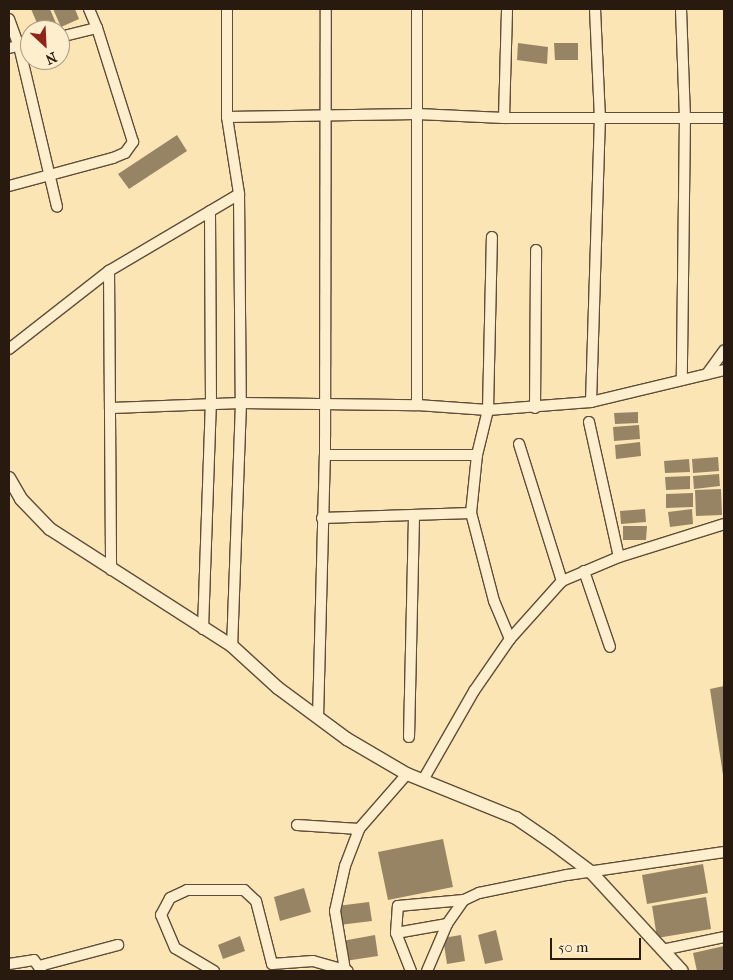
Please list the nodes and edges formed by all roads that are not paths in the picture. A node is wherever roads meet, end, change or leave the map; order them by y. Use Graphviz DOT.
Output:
graph roads {
  1 [pos="89,9"];
  2 [pos="227,9"];
  3 [pos="326,9"];
  4 [pos="417,9"];
  5 [pos="507,9"];
  6 [pos="596,9"];
  7 [pos="682,9"];
  8 [pos="9,19"];
  9 [pos="97,28"];
  10 [pos="70,35"];
  11 [pos="14,47"];
  12 [pos="418,114"];
  13 [pos="325,116"];
  14 [pos="685,116"];
  15 [pos="227,117"];
  16 [pos="504,118"];
  17 [pos="724,118"];
  18 [pos="600,119"];
  19 [pos="50,175"];
  20 [pos="9,186"];
  21 [pos="239,194"];
  22 [pos="57,207"];
  23 [pos="210,211"];
  24 [pos="492,238"];
  25 [pos="536,250"];
  26 [pos="109,271"];
  27 [pos="9,349"];
  28 [pos="724,351"];
  29 [pos="724,370"];
  30 [pos="707,374"];
  31 [pos="682,380"];
  32 [pos="591,402"];
  33 [pos="241,403"];
  34 [pos="211,404"];
  35 [pos="324,404"];
  36 [pos="417,405"];
  37 [pos="112,408"];
  38 [pos="534,408"];
  39 [pos="488,410"];
  40 [pos="590,422"];
  41 [pos="519,444"];
  42 [pos="325,455"];
  43 [pos="477,455"];
  44 [pos="9,478"];
  45 [pos="471,513"];
  46 [pos="414,517"];
  47 [pos="322,518"];
  48 [pos="724,524"];
  49 [pos="618,557"];
  50 [pos="111,570"];
  51 [pos="584,571"];
  52 [pos="562,580"];
  53 [pos="203,629"];
  54 [pos="510,639"];
  55 [pos="232,646"];
  56 [pos="610,647"];
  57 [pos="318,718"];
  58 [pos="409,737"];
  59 [pos="407,774"];
  60 [pos="423,780"];
  61 [pos="298,825"];
  62 [pos="359,829"];
  63 [pos="724,852"];
  64 [pos="591,872"];
  65 [pos="464,900"];
  66 [pos="447,924"];
  67 [pos="396,932"];
  68 [pos="724,937"];
  69 [pos="118,945"];
  70 [pos="662,950"];
  71 [pos="9,964"];
  72 [pos="41,969"];
  73 [pos="214,971"];
  74 [pos="346,971"];
  75 [pos="411,971"];
  76 [pos="428,971"];
  77 [pos="682,971"];
  1 -- 9 [label="street"];
  2 -- 15 [label="street"];
  3 -- 13 [label="street"];
  4 -- 12 [label="street"];
  5 -- 16 [label="street"];
  6 -- 18 [label="street"];
  7 -- 14 [label="street"];
  8 -- 11 [label="street"];
  9 -- 10 [label="street"];
  9 -- 19 [label="street"];
  11 -- 19 [label="street"];
  12 -- 13 [label="street"];
  12 -- 16 [label="street"];
  12 -- 36 [label="street"];
  13 -- 15 [label="street"];
  13 -- 35 [label="street"];
  14 -- 17 [label="street"];
  14 -- 18 [label="street"];
  14 -- 31 [label="street"];
  15 -- 21 [label="street"];
  16 -- 18 [label="street"];
  18 -- 32 [label="street"];
  19 -- 20 [label="street"];
  19 -- 22 [label="street"];
  21 -- 23 [label="street"];
  21 -- 33 [label="street"];
  23 -- 26 [label="street"];
  23 -- 34 [label="street"];
  24 -- 39 [label="street"];
  25 -- 38 [label="street"];
  26 -- 27 [label="street"];
  26 -- 37 [label="street"];
  28 -- 30 [label="street"];
  29 -- 30 [label="street"];
  30 -- 31 [label="street"];
  31 -- 32 [label="street"];
  32 -- 38 [label="street"];
  33 -- 34 [label="street"];
  33 -- 35 [label="street"];
  33 -- 55 [label="street"];
  34 -- 37 [label="street"];
  34 -- 53 [label="street"];
  35 -- 36 [label="street"];
  35 -- 42 [label="street"];
  36 -- 39 [label="street"];
  37 -- 50 [label="street"];
  38 -- 39 [label="street"];
  39 -- 43 [label="street"];
  40 -- 49 [label="street"];
  41 -- 52 [label="street"];
  42 -- 43 [label="street"];
  42 -- 47 [label="street"];
  43 -- 45 [label="street"];
  44 -- 50 [label="street"];
  45 -- 46 [label="street"];
  45 -- 54 [label="street"];
  46 -- 47 [label="street"];
  46 -- 58 [label="street"];
  47 -- 57 [label="street"];
  48 -- 49 [label="street"];
  49 -- 51 [label="street"];
  50 -- 53 [label="street"];
  51 -- 52 [label="street"];
  51 -- 56 [label="street"];
  52 -- 54 [label="street"];
  53 -- 55 [label="street"];
  54 -- 60 [label="street"];
  55 -- 57 [label="street"];
  57 -- 59 [label="street"];
  59 -- 60 [label="street"];
  59 -- 62 [label="street"];
  60 -- 64 [label="street"];
  61 -- 62 [label="street"];
  62 -- 74 [label="street"];
  63 -- 64 [label="street"];
  64 -- 65 [label="street"];
  64 -- 70 [label="street"];
  65 -- 66 [label="street"];
  65 -- 67 [label="street"];
  66 -- 67 [label="street"];
  66 -- 76 [label="street"];
  67 -- 75 [label="street"];
  68 -- 70 [label="street"];
  69 -- 72 [label="street"];
  70 -- 77 [label="street"];
  71 -- 72 [label="street"];
  73 -- 74 [label="street"];
}
